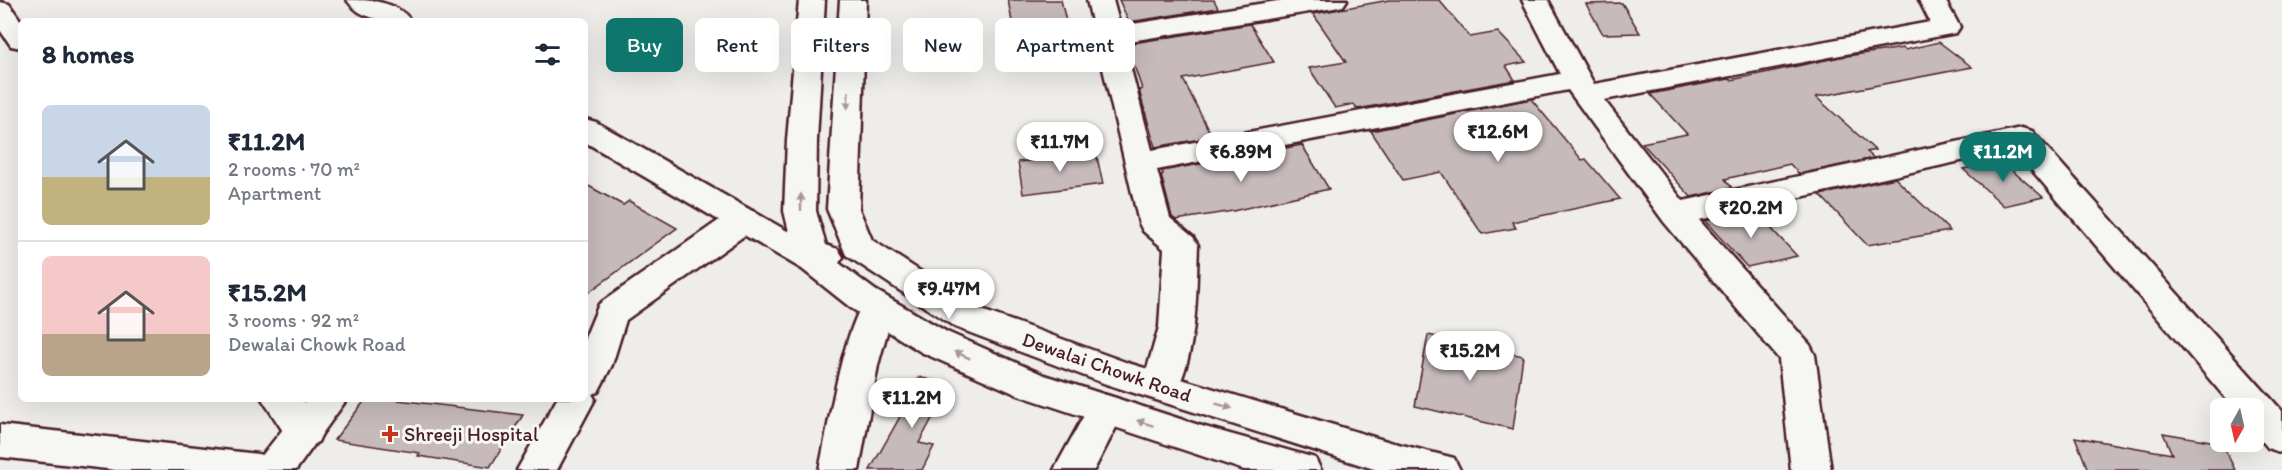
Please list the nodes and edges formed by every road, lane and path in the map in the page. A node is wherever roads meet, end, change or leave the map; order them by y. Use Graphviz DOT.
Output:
graph roads {
  1 [pos="360,0"];
  2 [pos="812,0"];
  3 [pos="853,0"];
  4 [pos="1100,0"];
  5 [pos="1334,0"];
  6 [pos="1534,0"];
  7 [pos="1932,0"];
  8 [pos="0,10"];
  9 [pos="392,18"];
  10 [pos="1104,18"];
  11 [pos="1135,32"];
  12 [pos="18,36"];
  13 [pos="1117,72"];
  14 [pos="1581,88"];
  15 [pos="593,144"];
  16 [pos="1138,163"];
  17 [pos="1675,213"];
  18 [pos="743,220"];
  19 [pos="858,247"];
  20 [pos="814,261"];
  21 [pos="877,308"];
  22 [pos="588,376"];
  23 [pos="1161,386"];
  24 [pos="282,402"];
  25 [pos="326,402"];
  26 [pos="574,402"];
  27 [pos="1107,410"];
  28 [pos="304,431"];
  29 [pos="2282,437"];
  30 [pos="0,441"];
  31 [pos="258,470"];
  32 [pos="274,470"];
  33 [pos="537,470"];
  34 [pos="839,470"];
  35 [pos="1074,470"];
  36 [pos="1301,470"];
  37 [pos="1440,470"];
  38 [pos="1811,470"];
  1 -- 9 [label="street"];
  20 -- 2 [label="street, one-way"];
  3 -- 19 [label="street, one-way"];
  4 -- 10 [label="street"];
  5 -- 11 [label="street"];
  6 -- 14 [label="street"];
  7 -- 14 [label="street"];
  8 -- 12 [label="street"];
  13 -- 16 [label="street"];
  14 -- 16 [label="street"];
  14 -- 17 [label="street"];
  15 -- 18 [label="street, Dewalai Chowk Road"];
  16 -- 23 [label="street"];
  17 -- 29 [label="street"];
  17 -- 38 [label="street"];
  18 -- 20 [label="street, Dewalai Chowk Road"];
  18 -- 22 [label="street"];
  19 -- 20 [label="street"];
  19 -- 23 [label="street, Dewalai Chowk Road"];
  20 -- 21 [label="street, Dewalai Chowk Road"];
  27 -- 21 [label="street, Dewalai Chowk Road, one-way"];
  21 -- 34 [label="street"];
  23 -- 37 [label="street, Dewalai Chowk Road, one-way"];
  24 -- 28 [label="street"];
  25 -- 28 [label="street"];
  26 -- 33 [label="street"];
  27 -- 35 [label="street"];
  36 -- 27 [label="street, Dewalai Chowk Road, one-way"];
  28 -- 32 [label="street"];
  30 -- 31 [label="street"];
}
